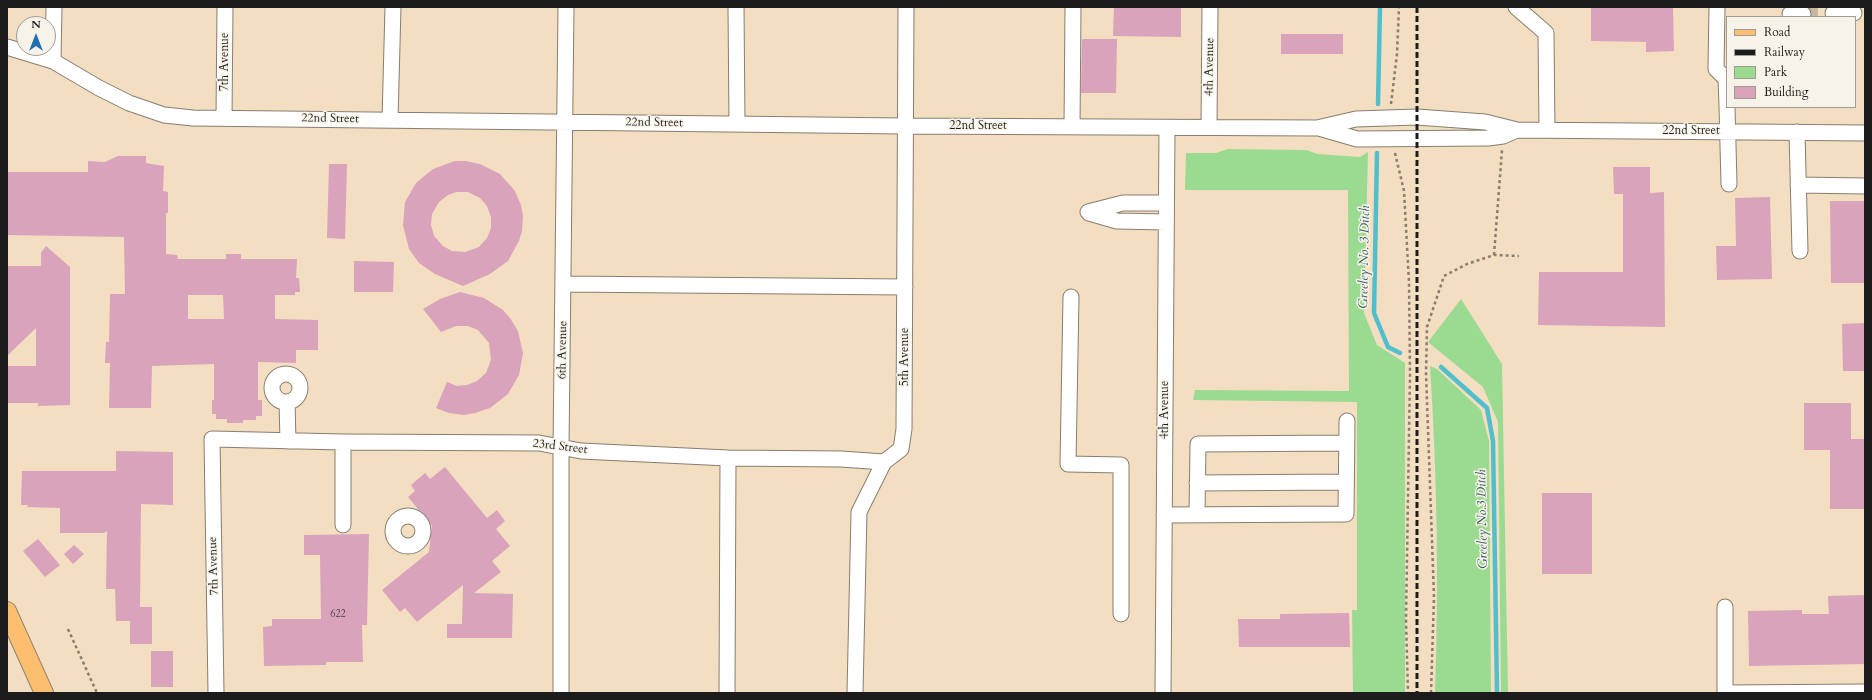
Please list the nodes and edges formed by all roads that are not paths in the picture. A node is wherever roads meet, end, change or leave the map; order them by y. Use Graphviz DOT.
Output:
graph roads {
  1 [pos="54,7"];
  2 [pos="225,7"];
  3 [pos="393,7"];
  4 [pos="566,7"];
  5 [pos="736,7"];
  6 [pos="906,7"];
  7 [pos="1073,7"];
  8 [pos="1210,7"];
  9 [pos="1516,7"];
  10 [pos="1716,7"];
  11 [pos="1854,12"];
  12 [pos="1833,13"];
  13 [pos="7,47"];
  14 [pos="53,61"];
  15 [pos="1726,78"];
  16 [pos="1727,108"];
  17 [pos="224,118"];
  18 [pos="390,120"];
  19 [pos="565,122"];
  20 [pos="737,124"];
  21 [pos="905,126"];
  22 [pos="1072,127"];
  23 [pos="1209,127"];
  24 [pos="1167,128"];
  25 [pos="1317,128"];
  26 [pos="1517,130"];
  27 [pos="1547,130"];
  28 [pos="1728,131"];
  29 [pos="1797,132"];
  30 [pos="1865,133"];
  31 [pos="1729,184"];
  32 [pos="1798,185"];
  33 [pos="1865,186"];
  34 [pos="1166,203"];
  35 [pos="1166,222"];
  36 [pos="1800,251"];
  37 [pos="564,284"];
  38 [pos="905,287"];
  39 [pos="1071,297"];
  40 [pos="287,402"];
  41 [pos="1347,421"];
  42 [pos="212,439"];
  43 [pos="288,441"];
  44 [pos="342,442"];
  45 [pos="1346,443"];
  46 [pos="561,447"];
  47 [pos="728,458"];
  48 [pos="884,462"];
  49 [pos="1346,482"];
  50 [pos="1197,483"];
  51 [pos="1164,515"];
  52 [pos="1197,515"];
  53 [pos="344,525"];
  54 [pos="1726,607"];
  55 [pos="7,611"];
  56 [pos="1121,614"];
  57 [pos="1865,692"];
  58 [pos="44,693"];
  59 [pos="216,693"];
  60 [pos="561,693"];
  61 [pos="727,693"];
  62 [pos="855,693"];
  63 [pos="1163,693"];
  1 -- 14 [label="street"];
  2 -- 17 [label="street, 7th Avenue"];
  3 -- 18 [label="street"];
  4 -- 19 [label="street, 6th Avenue"];
  5 -- 20 [label="street"];
  6 -- 21 [label="street, 5th Avenue"];
  7 -- 22 [label="street"];
  8 -- 23 [label="street, 4th Avenue"];
  9 -- 27 [label="street"];
  10 -- 15 [label="street"];
  11 -- 12 [label="street"];
  13 -- 14 [label="street, 22nd Street"];
  14 -- 17 [label="street, 22nd Street"];
  16 -- 28 [label="street"];
  17 -- 18 [label="street, 22nd Street"];
  18 -- 19 [label="street, 22nd Street"];
  19 -- 20 [label="street, 22nd Street"];
  19 -- 37 [label="street, 6th Avenue"];
  20 -- 21 [label="street, 22nd Street"];
  21 -- 22 [label="street, 22nd Street"];
  21 -- 38 [label="street, 5th Avenue"];
  22 -- 24 [label="street, 22nd Street"];
  23 -- 24 [label="street, 22nd Street"];
  23 -- 25 [label="street, 22nd Street"];
  24 -- 34 [label="street, 4th Avenue"];
  25 -- 26 [label="street, 22nd Street"];
  25 -- 26 [label="street, 22nd Street"];
  26 -- 27 [label="street, 22nd Street"];
  27 -- 28 [label="street, 22nd Street"];
  28 -- 29 [label="street, 22nd Street"];
  28 -- 31 [label="street"];
  29 -- 30 [label="street, 22nd Street"];
  29 -- 32 [label="street"];
  32 -- 33 [label="street"];
  32 -- 36 [label="street"];
  34 -- 35 [label="street, 4th Avenue"];
  34 -- 35 [label="street"];
  35 -- 51 [label="street, 4th Avenue"];
  37 -- 38 [label="street"];
  37 -- 46 [label="street, 6th Avenue"];
  38 -- 48 [label="street, 5th Avenue"];
  39 -- 56 [label="street"];
  40 -- 43 [label="street"];
  41 -- 45 [label="street"];
  42 -- 43 [label="street, 23rd Street"];
  42 -- 59 [label="street, 7th Avenue"];
  43 -- 44 [label="street, 23rd Street"];
  44 -- 46 [label="street, 23rd Street"];
  44 -- 53 [label="street"];
  45 -- 49 [label="street"];
  45 -- 50 [label="street"];
  46 -- 47 [label="street, 23rd Street"];
  46 -- 60 [label="street, 6th Avenue"];
  47 -- 48 [label="street, 23rd Street"];
  47 -- 61 [label="street"];
  48 -- 62 [label="street, 5th Avenue"];
  49 -- 50 [label="street"];
  49 -- 52 [label="street"];
  50 -- 52 [label="street"];
  51 -- 52 [label="street"];
  51 -- 63 [label="street, 4th Avenue"];
  54 -- 57 [label="street"];
  55 -- 58 [label="main road"];
}
